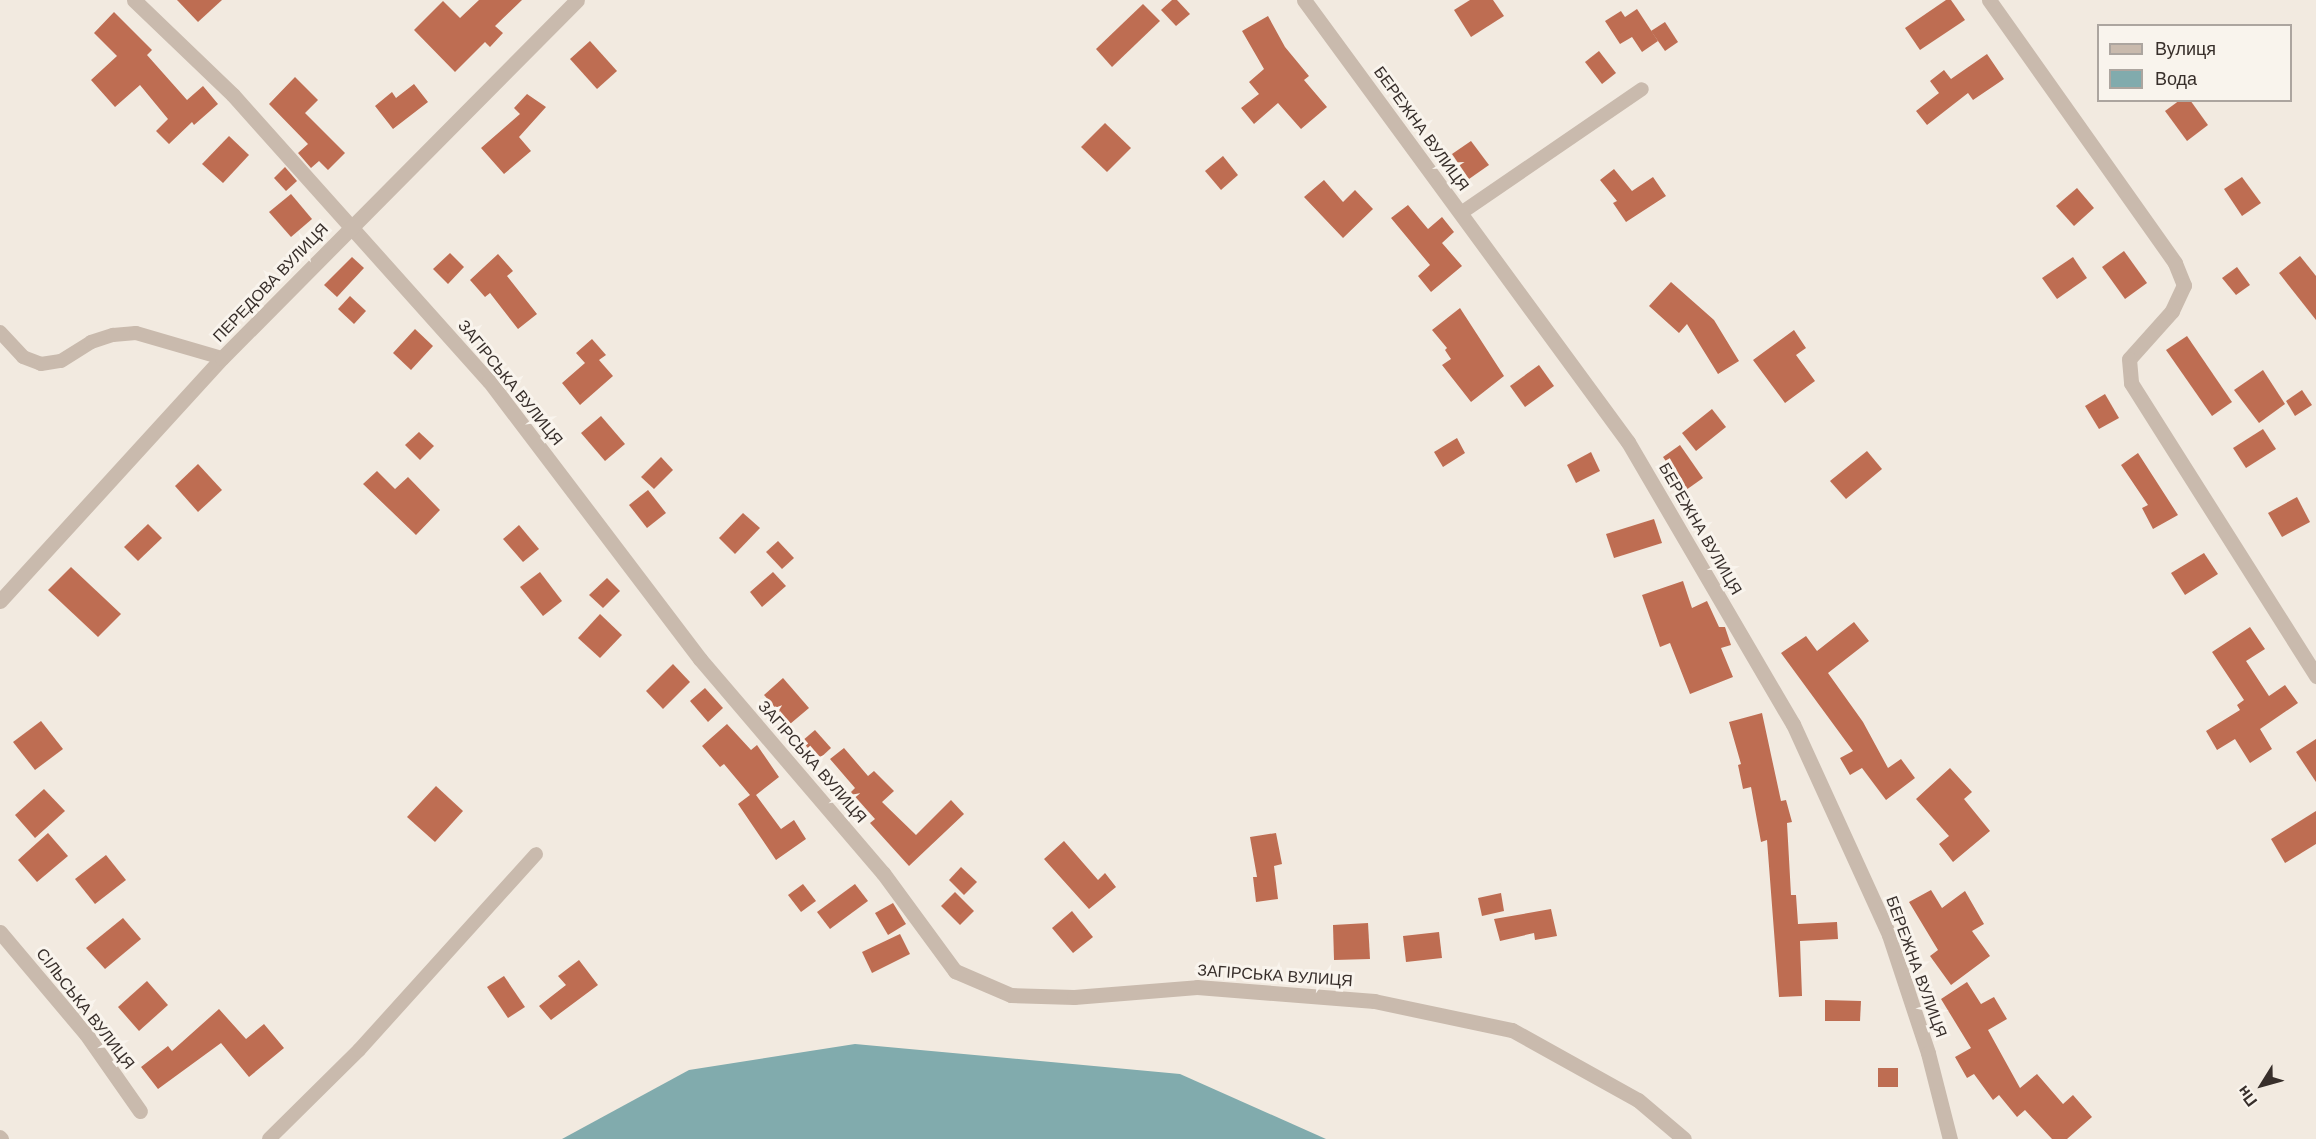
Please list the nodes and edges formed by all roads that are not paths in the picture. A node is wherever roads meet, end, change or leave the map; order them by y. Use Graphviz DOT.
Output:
graph roads {
  1 [pos="134,0"];
  2 [pos="577,0"];
  3 [pos="1304,0"];
  4 [pos="1989,0"];
  5 [pos="1642,89"];
  6 [pos="1461,213"];
  7 [pos="352,226"];
  8 [pos="0,332"];
  9 [pos="222,358"];
  10 [pos="0,601"];
  11 [pos="2316,676"];
  12 [pos="536,854"];
  13 [pos="0,932"];
  14 [pos="140,1111"];
  15 [pos="269,1139"];
  16 [pos="1684,1139"];
  17 [pos="1950,1139"];
  1 -- 7 [label="street, ЗАГІРСЬКА ВУЛИЦЯ"];
  2 -- 7 [label="street, ПЕРЕДОВА ВУЛИЦЯ"];
  3 -- 6 [label="street, БЕРЕЖНА ВУЛИЦЯ"];
  4 -- 11 [label="street"];
  5 -- 6 [label="lane"];
  6 -- 17 [label="street, БЕРЕЖНА ВУЛИЦЯ"];
  7 -- 9 [label="street, ПЕРЕДОВА ВУЛИЦЯ"];
  7 -- 16 [label="street, ЗАГІРСЬКА ВУЛИЦЯ"];
  8 -- 9 [label="lane"];
  9 -- 10 [label="street, ПЕРЕДОВА ВУЛИЦЯ"];
  12 -- 15 [label="lane"];
  13 -- 14 [label="street, СІЛЬСЬКА ВУЛИЦЯ"];
}
